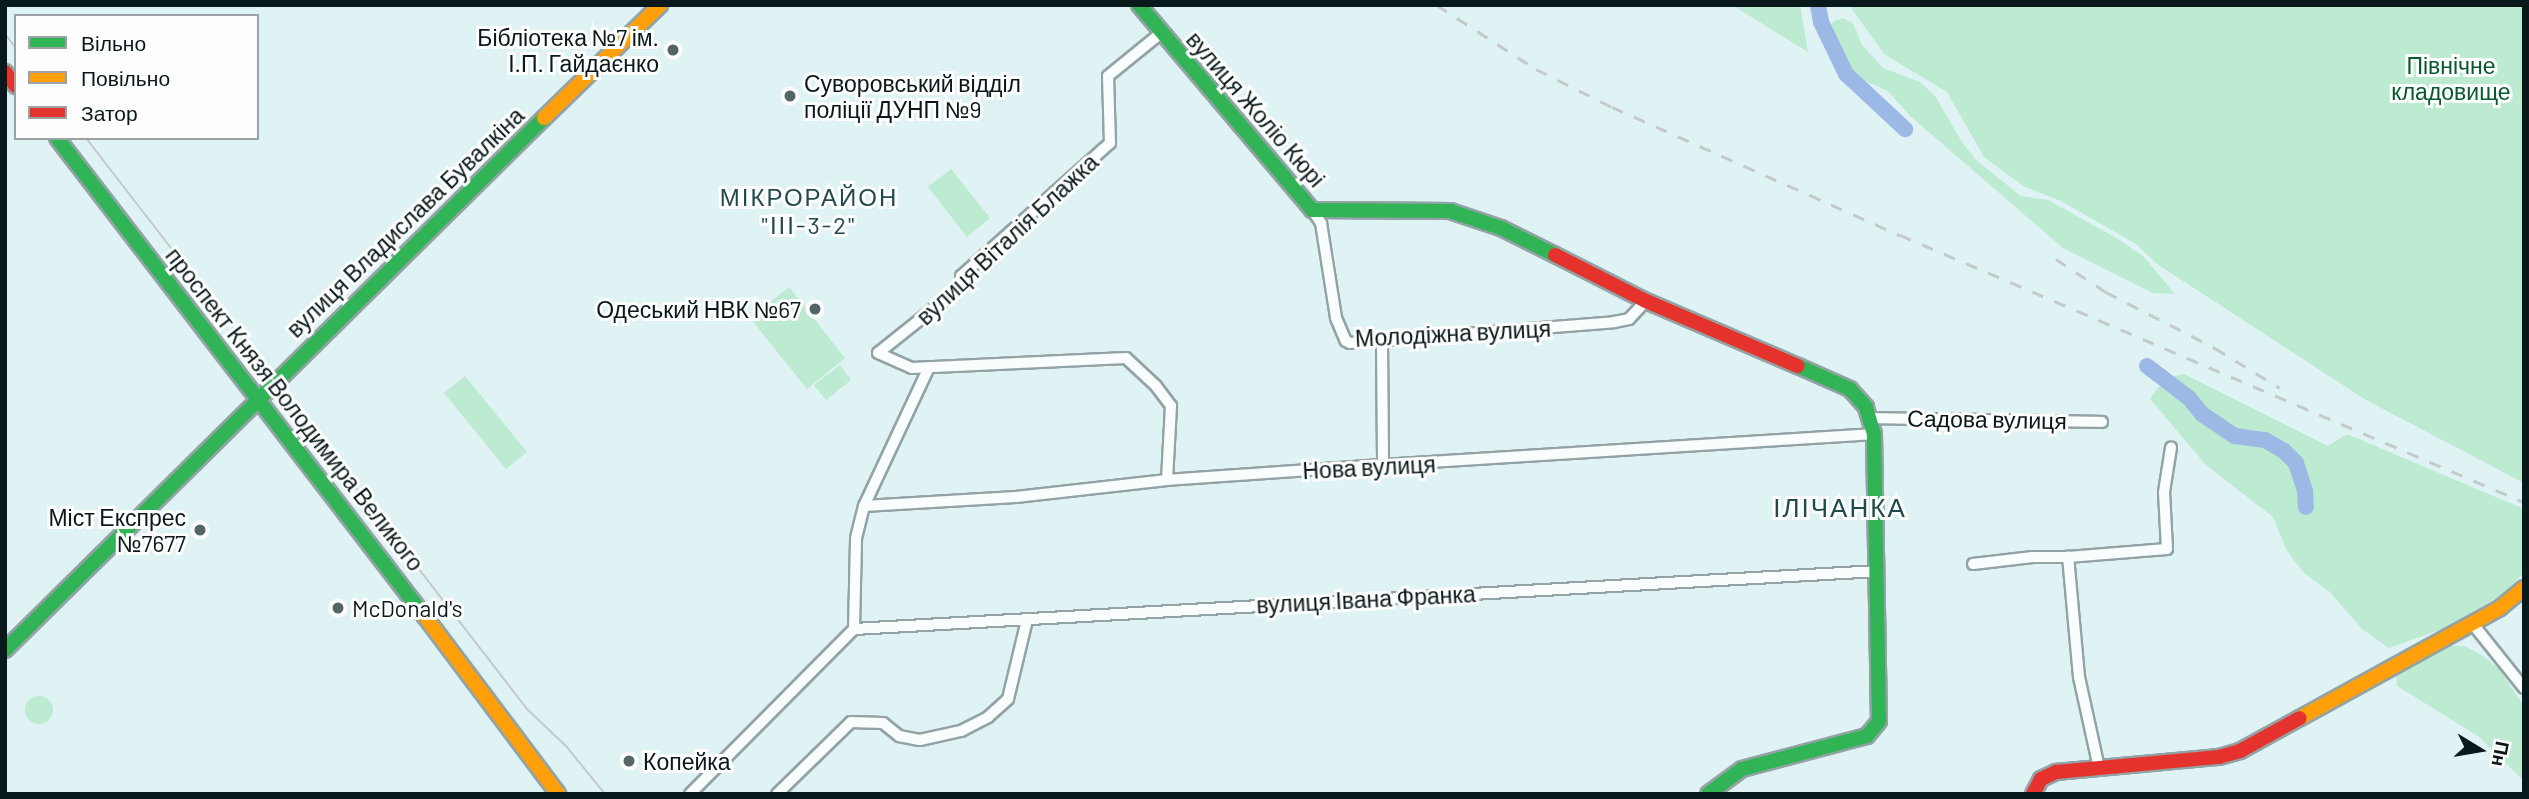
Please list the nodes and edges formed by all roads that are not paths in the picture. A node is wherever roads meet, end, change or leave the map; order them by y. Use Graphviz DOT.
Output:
graph roads {
  1 [pos="660,5"];
  2 [pos="1139,5"];
  3 [pos="1161,33"];
  4 [pos="59,140"];
  5 [pos="1312,210"];
  6 [pos="1646,301"];
  7 [pos="1382,342"];
  8 [pos="929,367"];
  9 [pos="258,397"];
  10 [pos="1871,418"];
  11 [pos="2102,422"];
  12 [pos="1874,434"];
  13 [pos="2171,447"];
  14 [pos="1383,465"];
  15 [pos="1167,481"];
  16 [pos="863,506"];
  17 [pos="2068,557"];
  18 [pos="1973,564"];
  19 [pos="1878,571"];
  20 [pos="2522,594"];
  21 [pos="1027,620"];
  22 [pos="2472,624"];
  23 [pos="854,629"];
  24 [pos="5,650"];
  25 [pos="2524,688"];
  26 [pos="2099,768"];
  27 [pos="558,794"];
  28 [pos="690,794"];
  29 [pos="777,794"];
  30 [pos="1708,794"];
  31 [pos="2033,794"];
  1 -- 9 [label="main road, вулиця Владислава Бувалкіна"];
  2 -- 3 [label="main road, вулиця Жоліо Кюрі"];
  3 -- 5 [label="main road, вулиця Жоліо Кюрі"];
  3 -- 8 [label="street, вулиця Віталія Блажка"];
  4 -- 9 [label="main road, проспект Князя Володимира Великого"];
  5 -- 6 [label="main road"];
  5 -- 7 [label="street, Молодіжна вулиця"];
  6 -- 7 [label="street, Молодіжна вулиця"];
  6 -- 10 [label="main road"];
  7 -- 14 [label="street"];
  8 -- 15 [label="street"];
  8 -- 16 [label="street"];
  9 -- 24 [label="main road, вулиця Владислава Бувалкіна"];
  9 -- 27 [label="main road, проспект Князя Володимира Великого"];
  10 -- 11 [label="street, Садова вулиця"];
  10 -- 12 [label="main road"];
  12 -- 14 [label="street, Нова вулиця"];
  12 -- 19 [label="main road"];
  13 -- 17 [label="street"];
  14 -- 15 [label="street, Нова вулиця"];
  15 -- 16 [label="street, Нова вулиця"];
  16 -- 23 [label="street"];
  17 -- 18 [label="street"];
  17 -- 26 [label="street"];
  19 -- 21 [label="street, вулиця Івана Франка"];
  19 -- 30 [label="main road"];
  20 -- 22 [label="main road"];
  21 -- 23 [label="street, вулиця Івана Франка"];
  21 -- 29 [label="street"];
  22 -- 25 [label="street"];
  22 -- 26 [label="main road"];
  23 -- 28 [label="street"];
  26 -- 31 [label="main road"];
}
